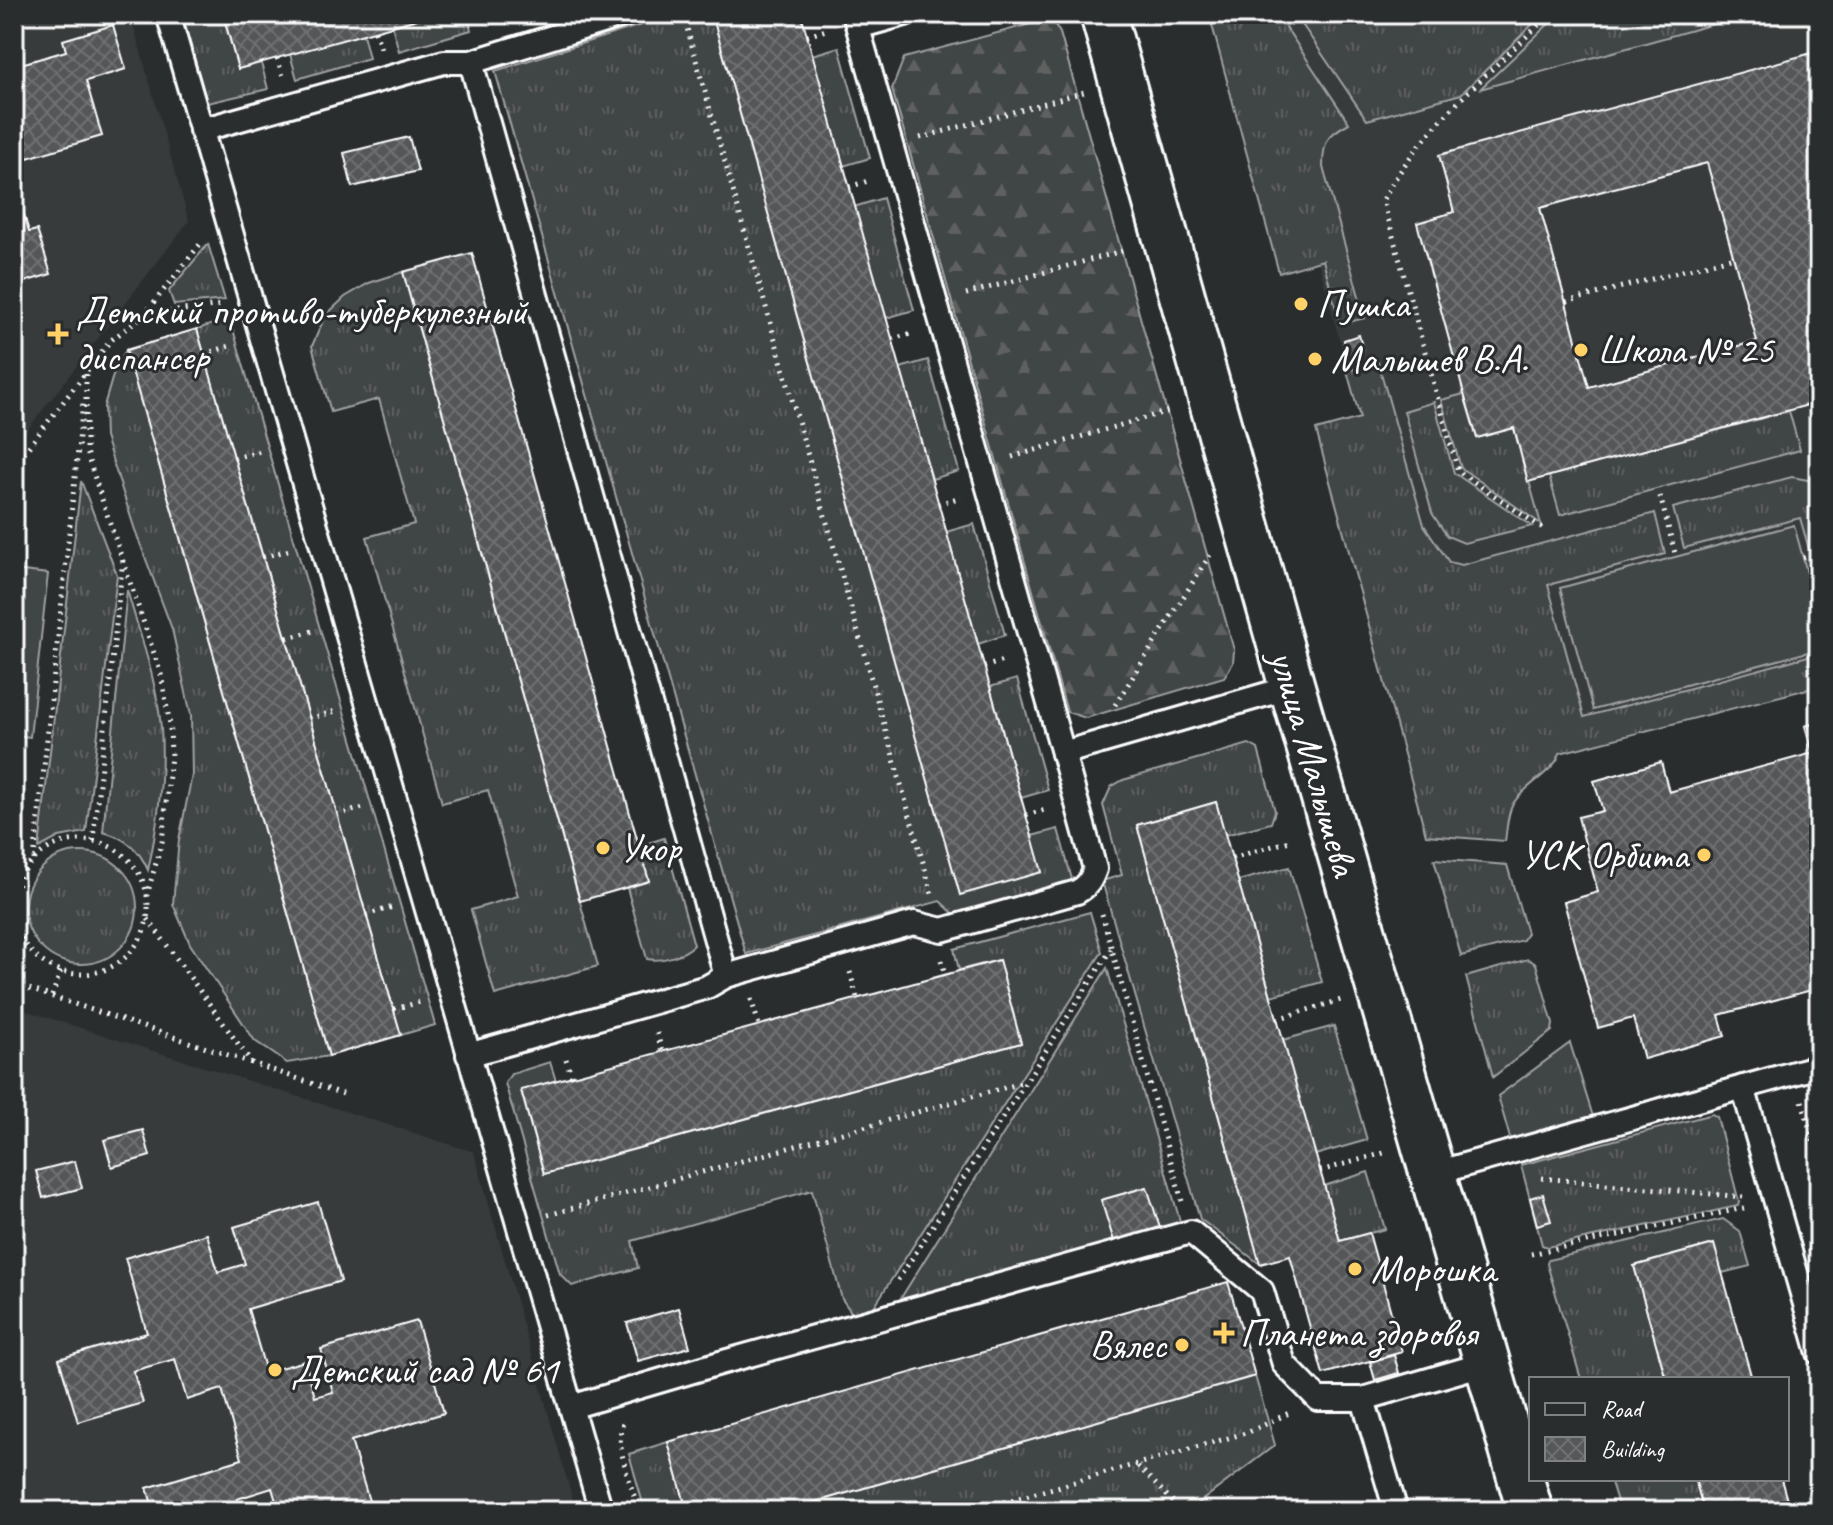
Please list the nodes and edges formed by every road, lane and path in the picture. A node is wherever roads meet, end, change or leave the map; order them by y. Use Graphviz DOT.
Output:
graph roads {
  1 [pos="168,14"];
  2 [pos="627,14"];
  3 [pos="683,14"];
  4 [pos="905,14"];
  5 [pos="1103,14"];
  6 [pos="1550,14"];
  7 [pos="856,20"];
  8 [pos="471,62"];
  9 [pos="1086,91"];
  10 [pos="201,130"];
  11 [pos="892,146"];
  12 [pos="202,242"];
  13 [pos="1131,249"];
  14 [pos="1734,257"];
  15 [pos="1566,302"];
  16 [pos="936,303"];
  17 [pos="233,304"];
  18 [pos="144,315"];
  19 [pos="231,346"];
  20 [pos="204,354"];
  21 [pos="86,374"];
  22 [pos="1177,409"];
  23 [pos="274,447"];
  24 [pos="234,458"];
  25 [pos="14,466"];
  26 [pos="982,466"];
  27 [pos="1660,496"];
  28 [pos="1542,528"];
  29 [pos="303,546"];
  30 [pos="1215,547"];
  31 [pos="1819,553"];
  32 [pos="123,556"];
  33 [pos="263,557"];
  34 [pos="1676,557"];
  35 [pos="1803,558"];
  36 [pos="326,627"];
  37 [pos="287,638"];
  38 [pos="1292,687"];
  39 [pos="350,707"];
  40 [pos="309,719"];
  41 [pos="1090,745"];
  42 [pos="1063,753"];
  43 [pos="378,803"];
  44 [pos="337,815"];
  45 [pos="1297,839"];
  46 [pos="93,841"];
  47 [pos="1232,858"];
  48 [pos="34,860"];
  49 [pos="1092,878"];
  50 [pos="147,895"];
  51 [pos="407,903"];
  52 [pos="366,915"];
  53 [pos="147,918"];
  54 [pos="942,930"];
  55 [pos="16,932"];
  56 [pos="1112,948"];
  57 [pos="61,970"];
  58 [pos="726,976"];
  59 [pos="14,984"];
  60 [pos="52,996"];
  61 [pos="434,998"];
  62 [pos="1343,1000"];
  63 [pos="394,1009"];
  64 [pos="1277,1019"];
  65 [pos="468,1055"];
  66 [pos="252,1063"];
  67 [pos="1819,1066"];
  68 [pos="1025,1082"];
  69 [pos="1743,1087"];
  70 [pos="1798,1089"];
  71 [pos="343,1094"];
  72 [pos="1387,1153"];
  73 [pos="1819,1162"];
  74 [pos="1320,1171"];
  75 [pos="1432,1174"];
  76 [pos="1540,1178"];
  77 [pos="1776,1200"];
  78 [pos="517,1224"];
  79 [pos="1191,1232"];
  80 [pos="1531,1254"];
  81 [pos="1812,1301"];
  82 [pos="871,1321"];
  83 [pos="1819,1353"];
  84 [pos="1487,1363"];
  85 [pos="1318,1399"];
  86 [pos="1363,1399"];
  87 [pos="571,1407"];
  88 [pos="1138,1466"];
  89 [pos="601,1511"];
  90 [pos="973,1511"];
  91 [pos="1182,1511"];
  92 [pos="1396,1511"];
  93 [pos="1530,1511"];
  1 -- 10 [label="lane"];
  2 -- 8 [label="lane"];
  3 -- 54 [label="path"];
  4 -- 7 [label="lane"];
  5 -- 38 [label="street, улица Малышева"];
  6 -- 28 [label="path"];
  7 -- 11 [label="lane"];
  8 -- 10 [label="lane"];
  8 -- 58 [label="lane"];
  9 -- 11 [label="path"];
  10 -- 65 [label="lane"];
  11 -- 16 [label="lane"];
  12 -- 18 [label="path"];
  13 -- 16 [label="path"];
  14 -- 15 [label="path"];
  16 -- 26 [label="lane"];
  17 -- 18 [label="path"];
  18 -- 21 [label="path"];
  19 -- 20 [label="path"];
  21 -- 25 [label="path"];
  21 -- 32 [label="path"];
  21 -- 48 [label="path"];
  22 -- 26 [label="path"];
  23 -- 24 [label="path"];
  26 -- 42 [label="lane"];
  27 -- 34 [label="path"];
  29 -- 33 [label="path"];
  30 -- 41 [label="path"];
  31 -- 35 [label="path"];
  32 -- 46 [label="path"];
  32 -- 50 [label="path"];
  36 -- 37 [label="path"];
  38 -- 41 [label="lane"];
  38 -- 75 [label="street, улица Малышева"];
  39 -- 40 [label="path"];
  41 -- 42 [label="lane"];
  42 -- 49 [label="lane"];
  43 -- 44 [label="path"];
  45 -- 47 [label="path"];
  46 -- 48 [label="path"];
  46 -- 50 [label="path"];
  48 -- 55 [label="path"];
  49 -- 54 [label="lane"];
  49 -- 56 [label="path"];
  50 -- 53 [label="path"];
  51 -- 52 [label="path"];
  53 -- 57 [label="path"];
  53 -- 66 [label="path"];
  54 -- 58 [label="lane"];
  55 -- 57 [label="path"];
  56 -- 68 [label="path"];
  56 -- 79 [label="path"];
  57 -- 60 [label="path"];
  58 -- 65 [label="lane"];
  59 -- 60 [label="path"];
  60 -- 66 [label="path"];
  61 -- 63 [label="path"];
  62 -- 64 [label="path"];
  65 -- 78 [label="lane"];
  66 -- 71 [label="path"];
  67 -- 69 [label="lane"];
  68 -- 78 [label="path"];
  68 -- 82 [label="path"];
  69 -- 75 [label="lane"];
  69 -- 77 [label="lane"];
  70 -- 73 [label="path"];
  72 -- 74 [label="path"];
  75 -- 84 [label="street, улица Малышева"];
  76 -- 77 [label="path"];
  77 -- 80 [label="path"];
  77 -- 81 [label="lane"];
  78 -- 87 [label="lane"];
  79 -- 82 [label="lane"];
  79 -- 85 [label="lane"];
  81 -- 83 [label="lane"];
  82 -- 87 [label="lane"];
  84 -- 86 [label="lane"];
  84 -- 93 [label="street, улица Малышева"];
  85 -- 86 [label="lane"];
  85 -- 88 [label="path"];
  86 -- 92 [label="lane"];
  87 -- 89 [label="lane"];
  88 -- 90 [label="path"];
  88 -- 91 [label="path"];
}
